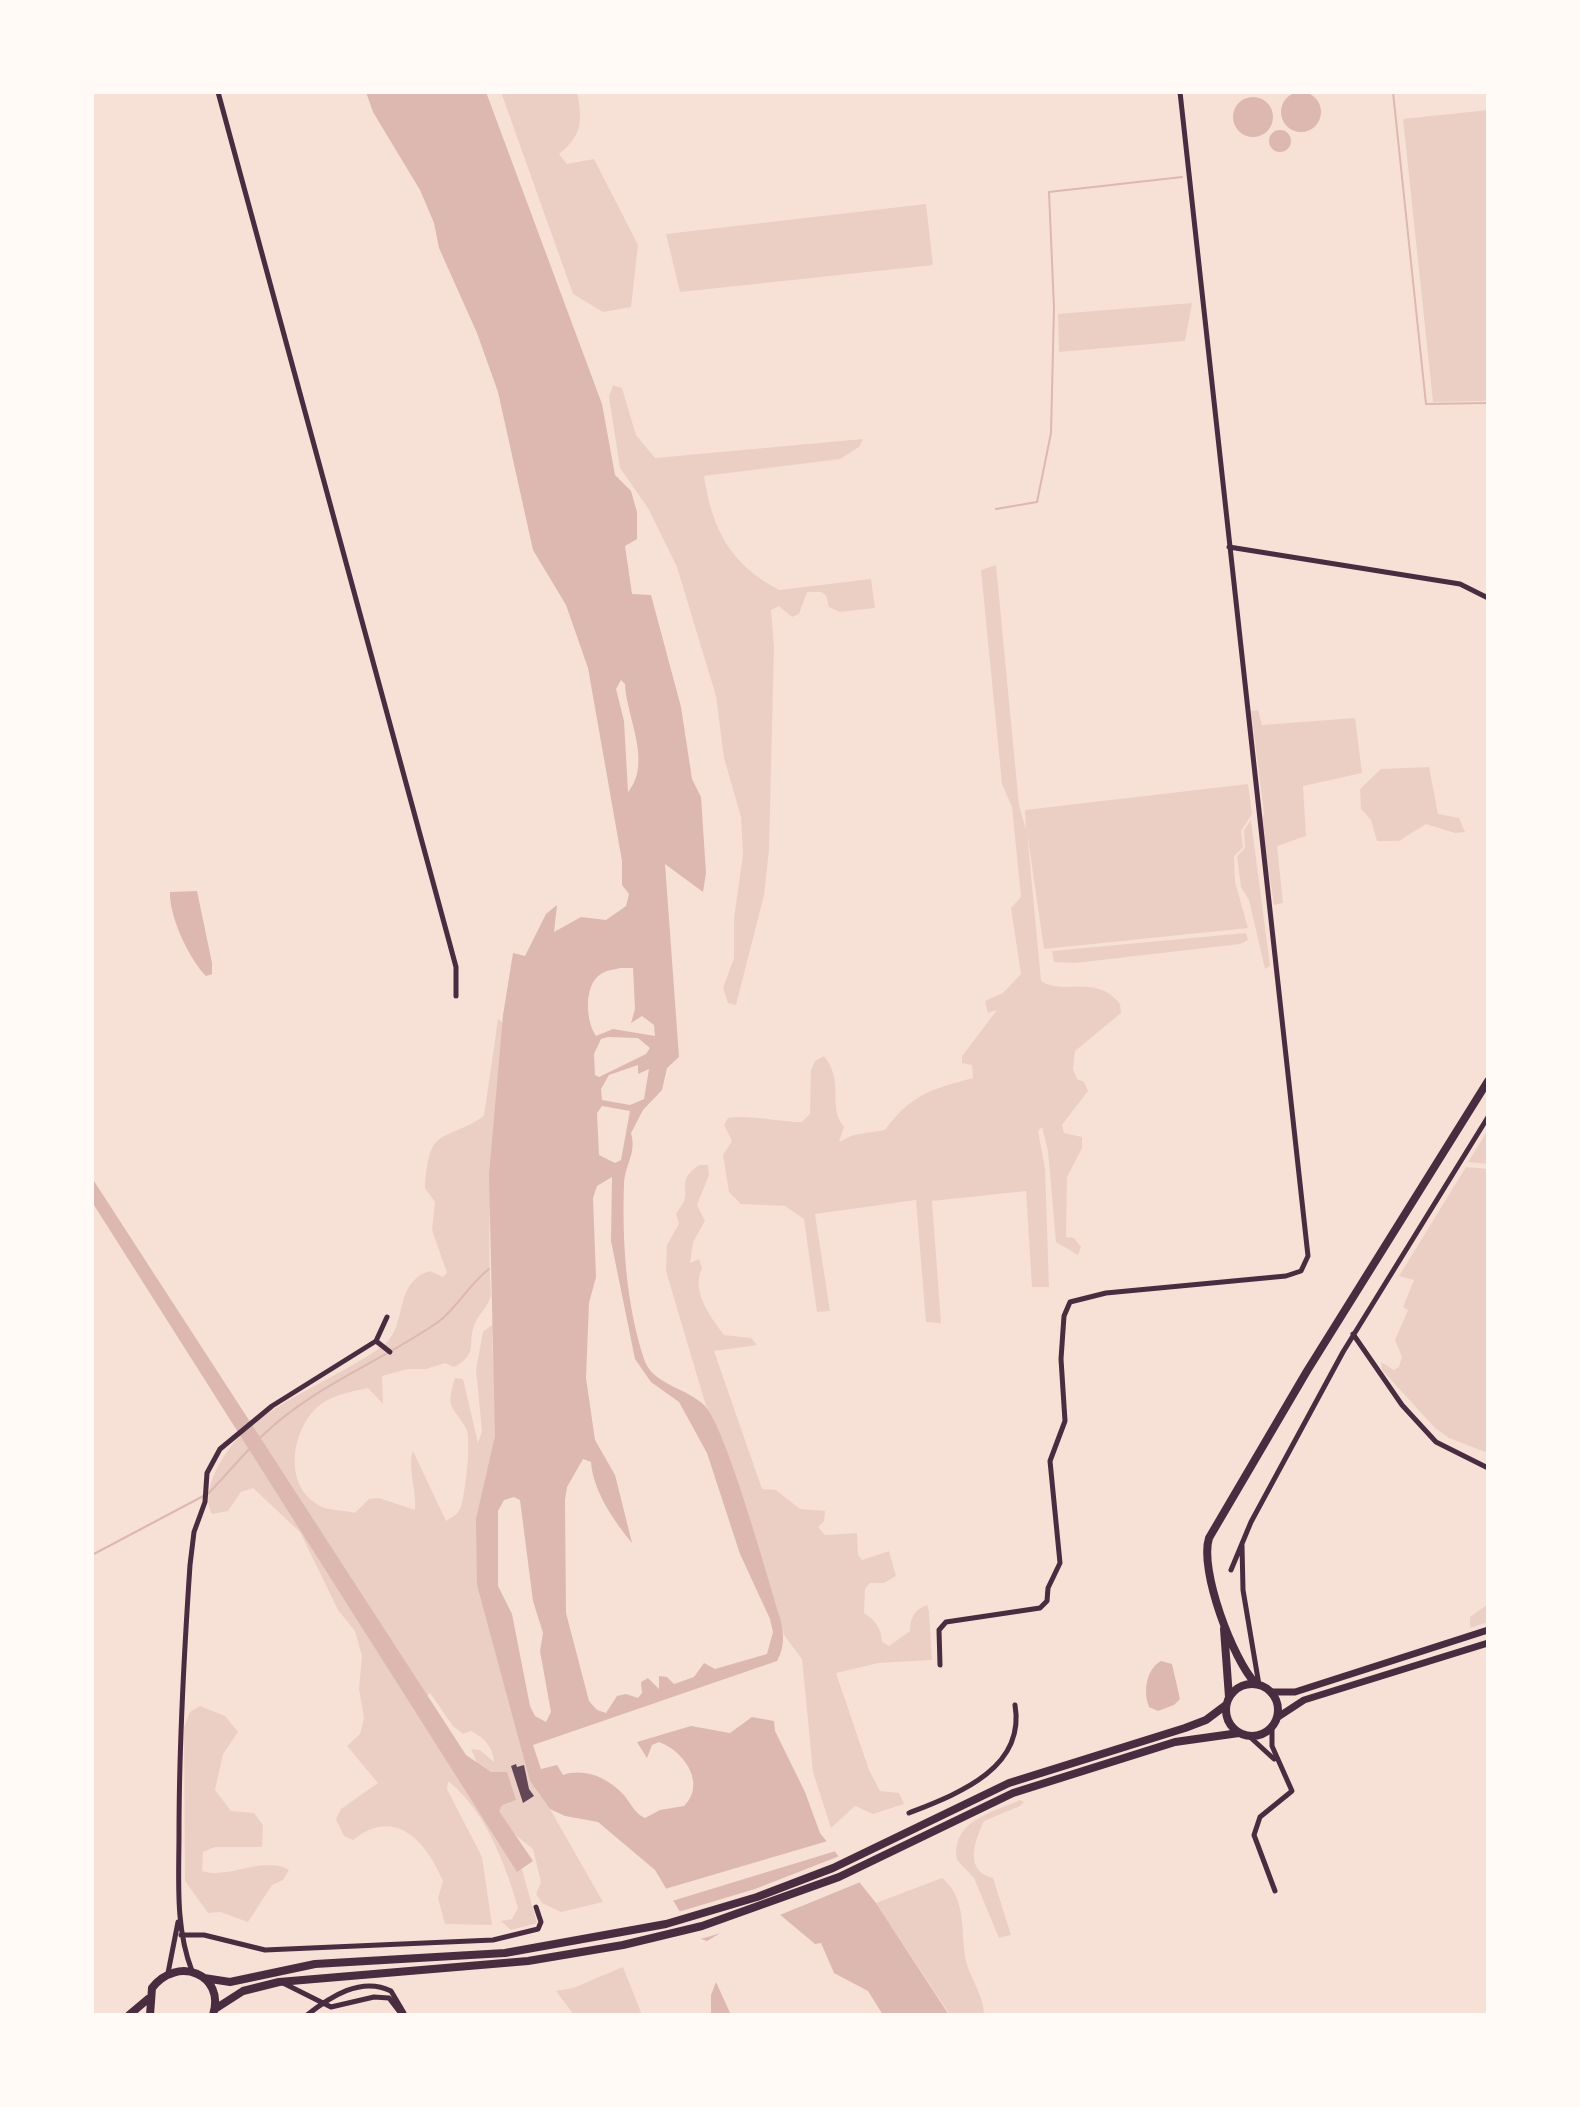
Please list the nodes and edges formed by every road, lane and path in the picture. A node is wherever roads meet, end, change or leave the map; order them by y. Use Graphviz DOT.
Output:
graph roads {
  1 [pos="218,92"];
  2 [pos="1180,92"];
  3 [pos="1229,547"];
  4 [pos="1488,598"];
  5 [pos="456,996"];
  6 [pos="1488,1081"];
  7 [pos="1488,1117"];
  8 [pos="387,1317"];
  9 [pos="1353,1334"];
  10 [pos="376,1341"];
  11 [pos="390,1352"];
  12 [pos="1488,1468"];
  13 [pos="1242,1540"];
  14 [pos="1231,1570"];
  15 [pos="1223,1616"];
  16 [pos="1488,1630"];
  17 [pos="1488,1643"];
  18 [pos="940,1665"];
  19 [pos="1257,1684"];
  20 [pos="1271,1692"];
  21 [pos="1228,1701"];
  22 [pos="1015,1705"];
  23 [pos="1278,1717"];
  24 [pos="1272,1728"];
  25 [pos="1239,1733"];
  26 [pos="1250,1737"];
  27 [pos="1277,1762"];
  28 [pos="909,1813"];
  29 [pos="1275,1891"];
  30 [pos="536,1907"];
  31 [pos="179,1909"];
  32 [pos="181,1935"];
  33 [pos="192,1971"];
  34 [pos="168,1973"];
  35 [pos="204,1978"];
  36 [pos="279,1982"];
  37 [pos="148,1998"];
  38 [pos="320,2004"];
  39 [pos="214,2012"];
  40 [pos="129,2015"];
  41 [pos="150,2015"];
  42 [pos="307,2015"];
  43 [pos="403,2015"];
  1 -- 5 [label="street"];
  2 -- 3 [label="street"];
  3 -- 4 [label="street"];
  3 -- 18 [label="street"];
  6 -- 15 [label="main road"];
  7 -- 9 [label="street"];
  8 -- 10 [label="street"];
  9 -- 12 [label="street"];
  9 -- 13 [label="street"];
  10 -- 11 [label="street"];
  10 -- 31 [label="street"];
  13 -- 14 [label="street"];
  13 -- 19 [label="street"];
  15 -- 19 [label="main road"];
  15 -- 21 [label="main road"];
  16 -- 20 [label="main road"];
  17 -- 23 [label="main road"];
  19 -- 20 [label="main road"];
  19 -- 21 [label="main road"];
  20 -- 23 [label="main road"];
  21 -- 25 [label="main road"];
  21 -- 35 [label="main road"];
  22 -- 28 [label="street"];
  23 -- 24 [label="main road"];
  24 -- 26 [label="main road"];
  24 -- 27 [label="street"];
  25 -- 26 [label="main road"];
  25 -- 36 [label="main road"];
  26 -- 27 [label="street"];
  27 -- 29 [label="street"];
  30 -- 32 [label="street"];
  31 -- 32 [label="street"];
  31 -- 34 [label="street"];
  32 -- 33 [label="street"];
  33 -- 34 [label="main road"];
  33 -- 35 [label="main road"];
  34 -- 37 [label="main road"];
  35 -- 39 [label="main road"];
  36 -- 38 [label="street"];
  36 -- 39 [label="main road"];
  37 -- 40 [label="main road"];
  37 -- 41 [label="main road"];
  38 -- 42 [label="street"];
  38 -- 43 [label="street"];
  38 -- 43 [label="street"];
}
